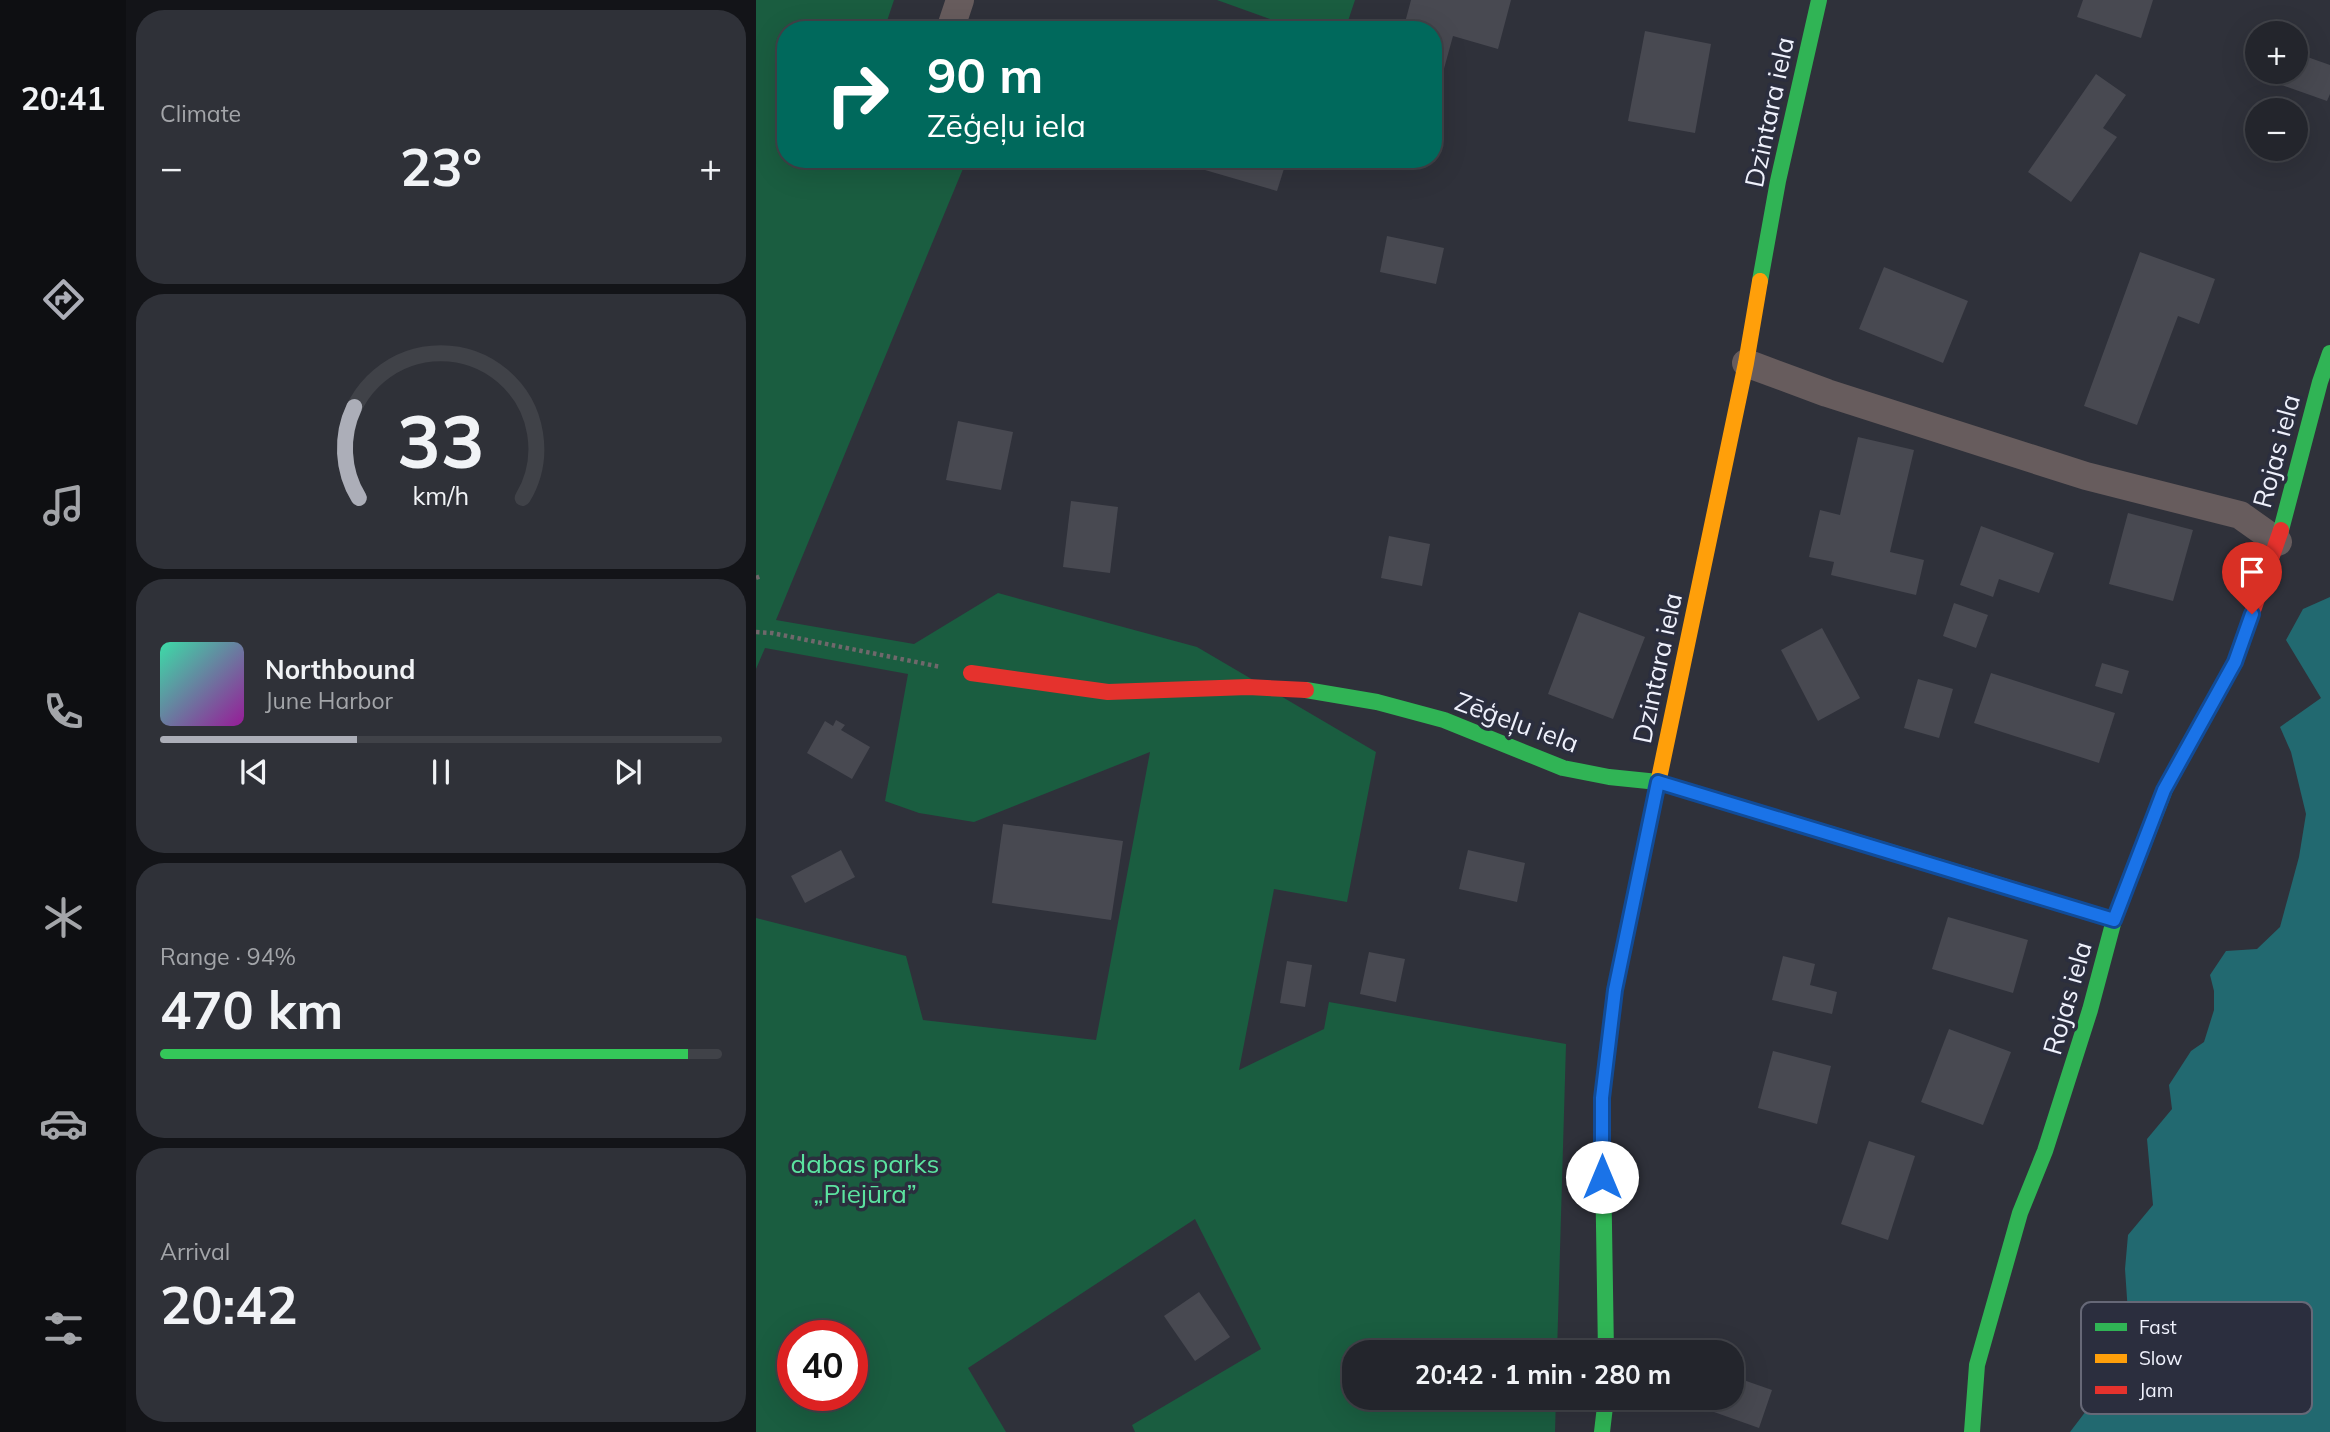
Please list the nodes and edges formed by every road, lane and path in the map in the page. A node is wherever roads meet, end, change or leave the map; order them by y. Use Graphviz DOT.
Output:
graph roads {
  1 [pos="960,0"];
  2 [pos="1819,0"];
  3 [pos="953,21"];
  4 [pos="2330,353"];
  5 [pos="1746,363"];
  6 [pos="2278,542"];
  7 [pos="756,632"];
  8 [pos="971,673"];
  9 [pos="1658,782"];
  10 [pos="2114,920"];
  11 [pos="1606,1340"];
  12 [pos="1605,1410"];
  13 [pos="1602,1432"];
  14 [pos="1972,1432"];
  1 -- 3 [label="street"];
  2 -- 5 [label="street, Dzintara iela"];
  4 -- 6 [label="street, Rojas iela"];
  5 -- 6 [label="street"];
  5 -- 9 [label="street, Dzintara iela"];
  6 -- 10 [label="street, Rojas iela"];
  7 -- 8 [label="path"];
  8 -- 9 [label="street, Zēģeļu iela"];
  9 -- 10 [label="street, Zēģeļu iela"];
  9 -- 11 [label="street, Dzintara iela"];
  10 -- 14 [label="street, Rojas iela"];
  12 -- 13 [label="street"];
}
